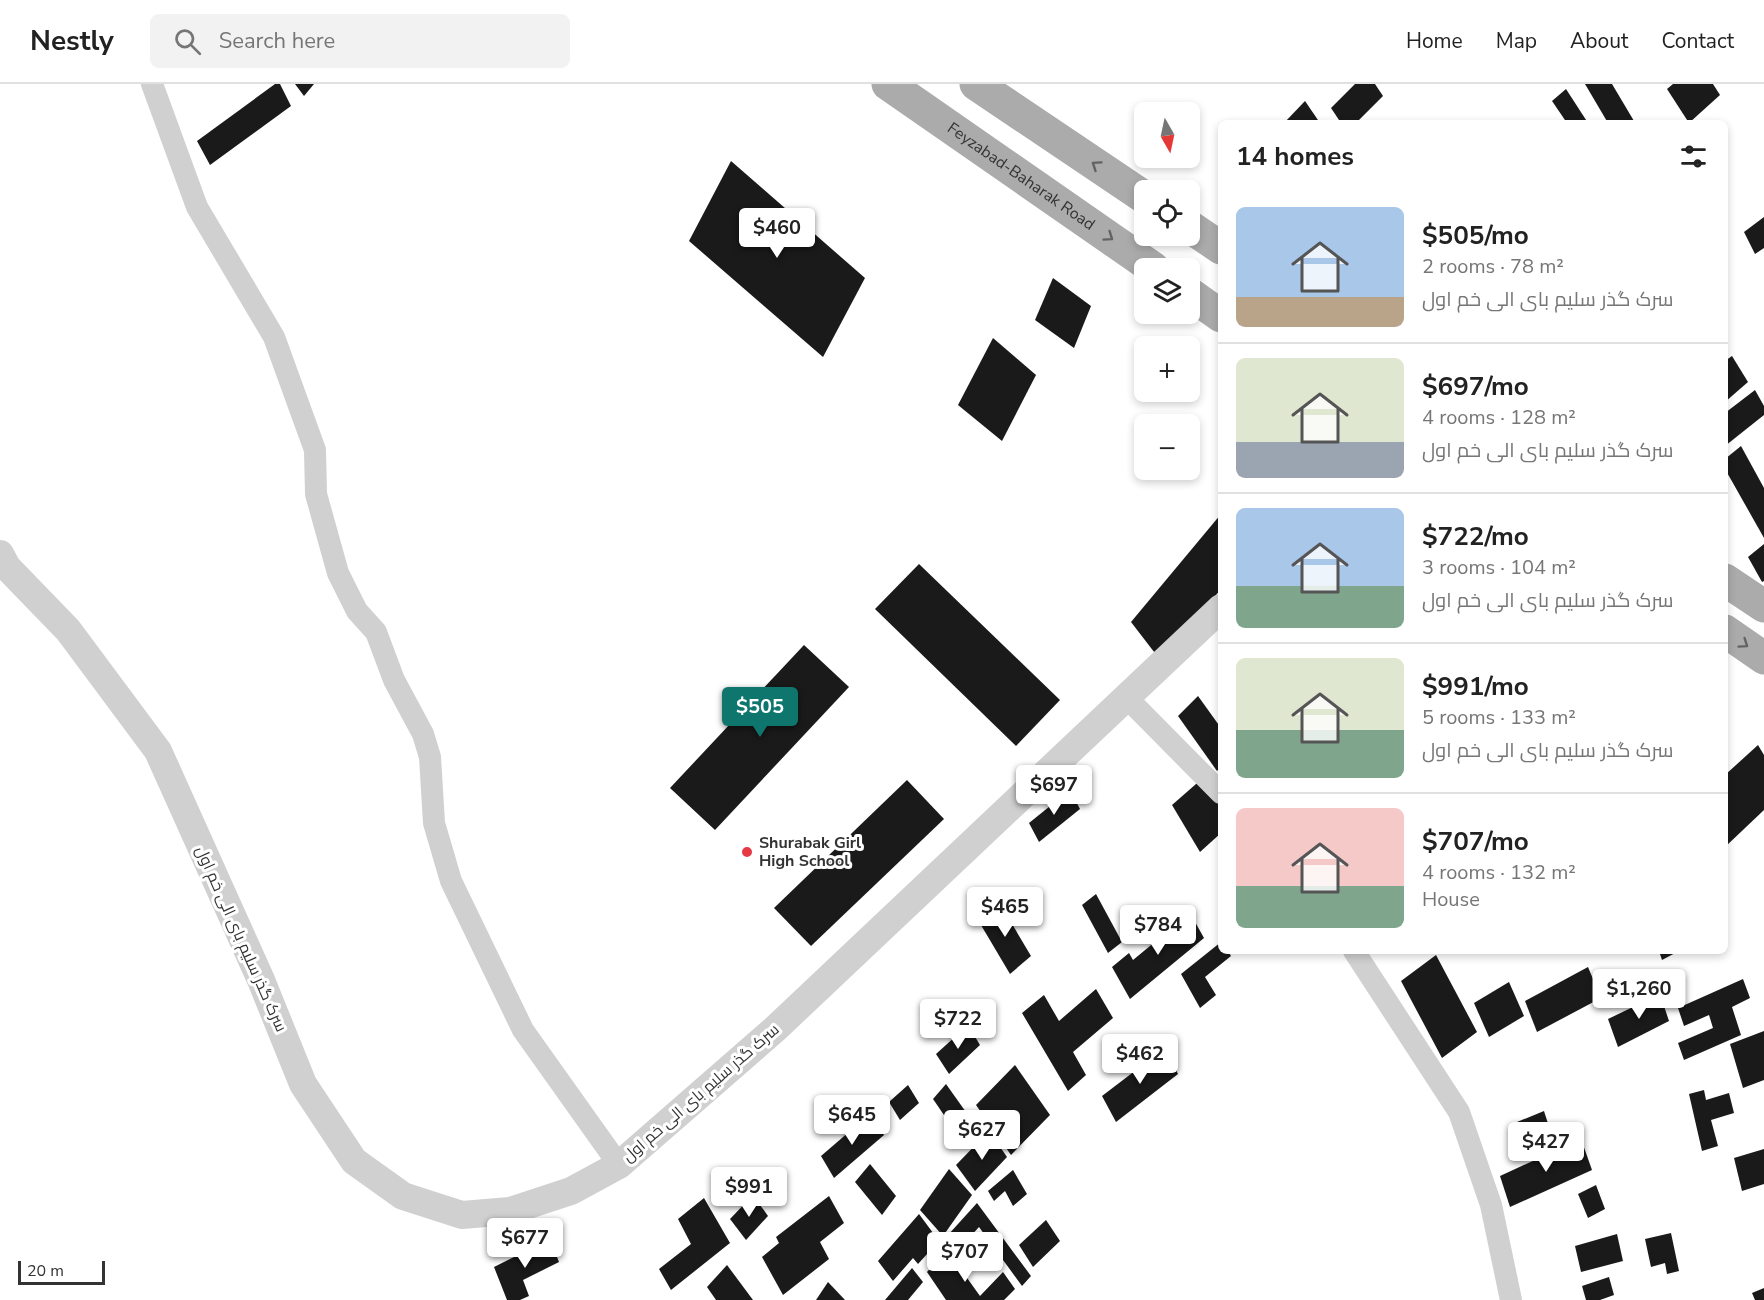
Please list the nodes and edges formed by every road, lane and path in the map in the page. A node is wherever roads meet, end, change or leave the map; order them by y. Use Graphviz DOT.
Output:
graph roads {
  1 [pos="152,84"];
  2 [pos="888,84"];
  3 [pos="976,84"];
  4 [pos="1134,190"];
  5 [pos="1200,234"];
  6 [pos="1218,247"];
  7 [pos="1139,258"];
  8 [pos="1200,301"];
  9 [pos="1218,314"];
  10 [pos="0,554"];
  11 [pos="1728,582"];
  12 [pos="1764,606"];
  13 [pos="1218,611"];
  14 [pos="1728,633"];
  15 [pos="1764,658"];
  16 [pos="1126,697"];
  17 [pos="1218,790"];
  18 [pos="1356,954"];
  19 [pos="620,1164"];
  20 [pos="1511,1300"];
  1 -- 19 [label="street"];
  2 -- 7 [label="main road, Feyzabad-Baharak Road, one-way"];
  4 -- 3 [label="main road, one-way"];
  5 -- 6 [label="main road"];
  8 -- 9 [label="main road"];
  10 -- 19 [label="street, سرک گذر سلیم بای الی خم اول"];
  11 -- 12 [label="main road"];
  13 -- 16 [label="street, سرک گذر سلیم بای الی خم اول"];
  14 -- 15 [label="main road, one-way"];
  16 -- 17 [label="street"];
  16 -- 19 [label="street, سرک گذر سلیم بای الی خم اول"];
  18 -- 20 [label="street"];
}
